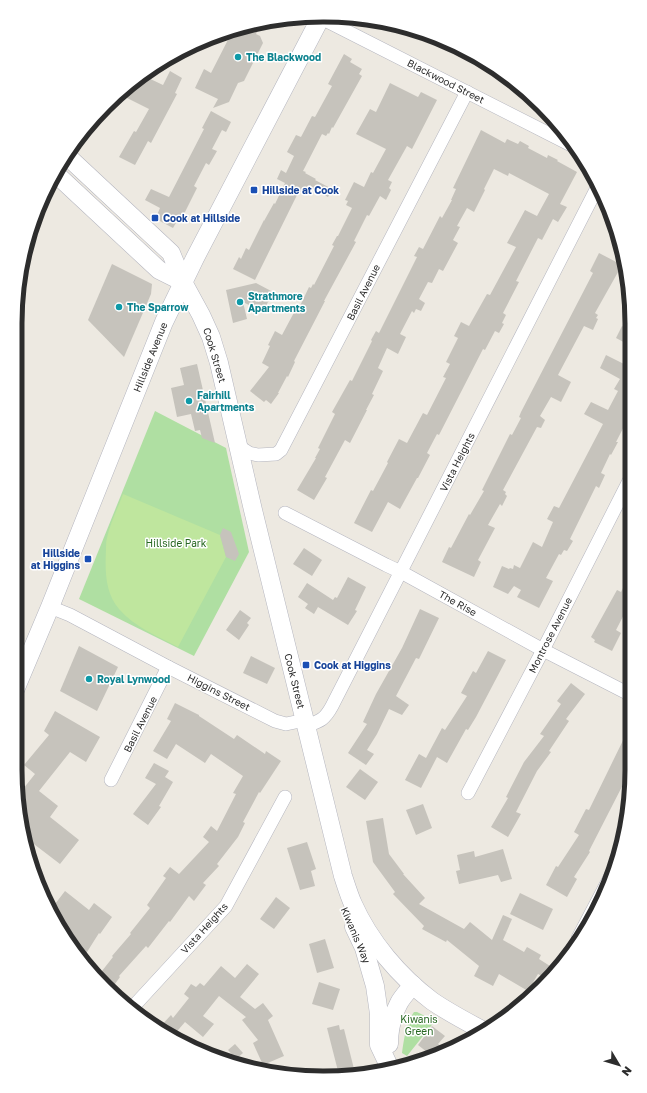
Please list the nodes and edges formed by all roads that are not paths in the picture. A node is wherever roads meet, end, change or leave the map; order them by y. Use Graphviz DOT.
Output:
graph roads {
  1 [pos="317,22"];
  2 [pos="332,22"];
  3 [pos="467,92"];
  4 [pos="564,141"];
  5 [pos="71,159"];
  6 [pos="60,177"];
  7 [pos="595,192"];
  8 [pos="183,282"];
  9 [pos="238,446"];
  10 [pos="625,489"];
  11 [pos="285,513"];
  12 [pos="401,572"];
  13 [pos="50,607"];
  14 [pos="543,650"];
  15 [pos="168,667"];
  16 [pos="22,673"];
  17 [pos="625,692"];
  18 [pos="305,723"];
  19 [pos="111,780"];
  20 [pos="468,793"];
  21 [pos="285,797"];
  22 [pos="343,876"];
  23 [pos="413,986"];
  24 [pos="135,1005"];
  25 [pos="478,1028"];
  26 [pos="387,1064"];
  27 [pos="388,1064"];
  1 -- 8 [label="main road, Hillside Avenue"];
  2 -- 3 [label="street, Blackwood Street"];
  3 -- 4 [label="street, Blackwood Street"];
  3 -- 9 [label="street, Basil Avenue"];
  5 -- 8 [label="main road, Cook Street"];
  6 -- 8 [label="main road"];
  7 -- 12 [label="street, Vista Heights"];
  8 -- 9 [label="main road, Cook Street"];
  8 -- 13 [label="main road, Hillside Avenue"];
  9 -- 18 [label="main road, Cook Street"];
  10 -- 14 [label="street, Montrose Avenue"];
  11 -- 12 [label="street, The Rise"];
  12 -- 14 [label="street, The Rise"];
  12 -- 18 [label="street, Vista Heights"];
  13 -- 15 [label="street, Higgins Street"];
  13 -- 16 [label="main road, Hillside Avenue"];
  14 -- 17 [label="street, The Rise"];
  14 -- 20 [label="street, Montrose Avenue"];
  15 -- 18 [label="street, Higgins Street"];
  15 -- 19 [label="street, Basil Avenue"];
  18 -- 22 [label="main road, Cook Street"];
  21 -- 24 [label="street, Vista Heights"];
  22 -- 23 [label="main road, Cook Street"];
  22 -- 26 [label="main road, Kiwanis Way"];
  23 -- 25 [label="main road, Cook Street"];
  23 -- 27 [label="main road, Kiwanis Way"];
}
